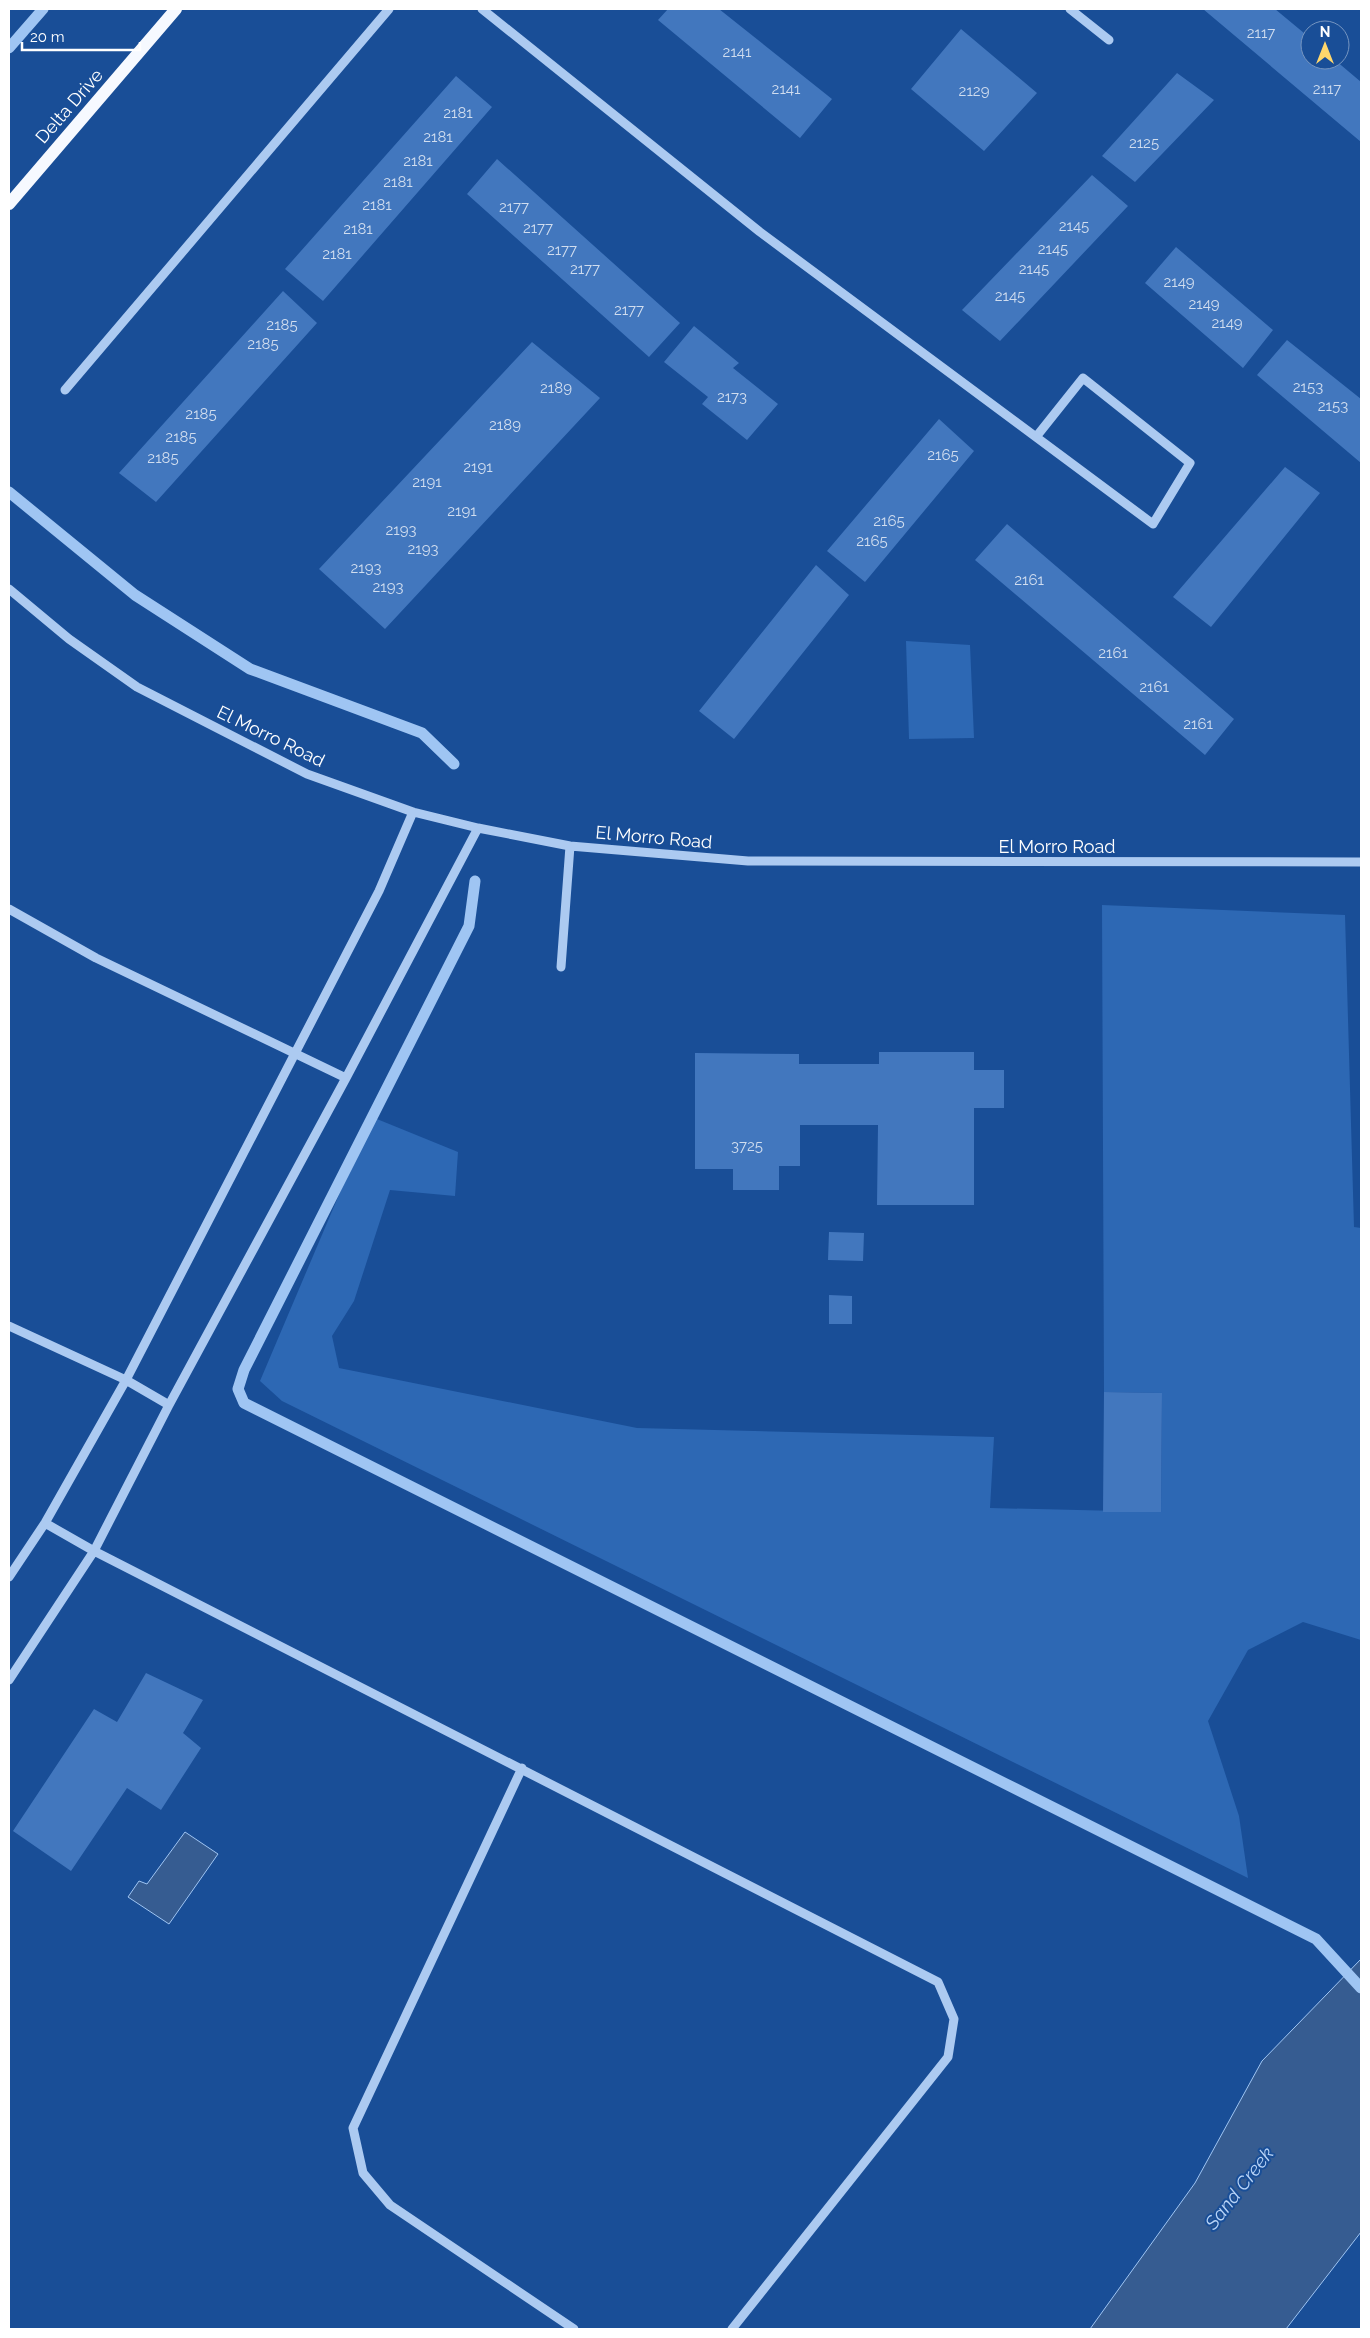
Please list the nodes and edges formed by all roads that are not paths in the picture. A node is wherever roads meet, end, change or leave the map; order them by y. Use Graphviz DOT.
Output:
graph roads {
  1 [pos="176,9"];
  2 [pos="389,9"];
  3 [pos="482,9"];
  4 [pos="1070,9"];
  5 [pos="1109,40"];
  6 [pos="9,204"];
  7 [pos="65,390"];
  8 [pos="1036,437"];
  9 [pos="9,589"];
  10 [pos="413,812"];
  11 [pos="478,828"];
  12 [pos="570,846"];
  13 [pos="1361,862"];
  14 [pos="9,908"];
  15 [pos="560,967"];
  16 [pos="296,1053"];
  17 [pos="346,1078"];
  18 [pos="9,1326"];
  19 [pos="126,1380"];
  20 [pos="169,1405"];
  21 [pos="45,1523"];
  22 [pos="94,1551"];
  23 [pos="9,1577"];
  24 [pos="9,1680"];
  25 [pos="522,1768"];
  26 [pos="574,2329"];
  27 [pos="732,2329"];
  1 -- 6 [label="main road, Delta Drive"];
  2 -- 7 [label="street"];
  3 -- 8 [label="street"];
  4 -- 5 [label="street"];
  8 -- 8 [label="street"];
  9 -- 10 [label="street, El Morro Road"];
  10 -- 11 [label="street, El Morro Road"];
  10 -- 16 [label="street"];
  11 -- 12 [label="street, El Morro Road"];
  11 -- 17 [label="street"];
  12 -- 13 [label="street, El Morro Road"];
  12 -- 15 [label="street"];
  14 -- 16 [label="street"];
  16 -- 17 [label="street"];
  16 -- 19 [label="street"];
  17 -- 20 [label="street"];
  18 -- 19 [label="street"];
  19 -- 20 [label="street"];
  19 -- 21 [label="street"];
  20 -- 22 [label="street"];
  21 -- 22 [label="street"];
  21 -- 23 [label="street"];
  22 -- 24 [label="street"];
  22 -- 25 [label="street"];
  25 -- 26 [label="street"];
  25 -- 27 [label="street"];
}
